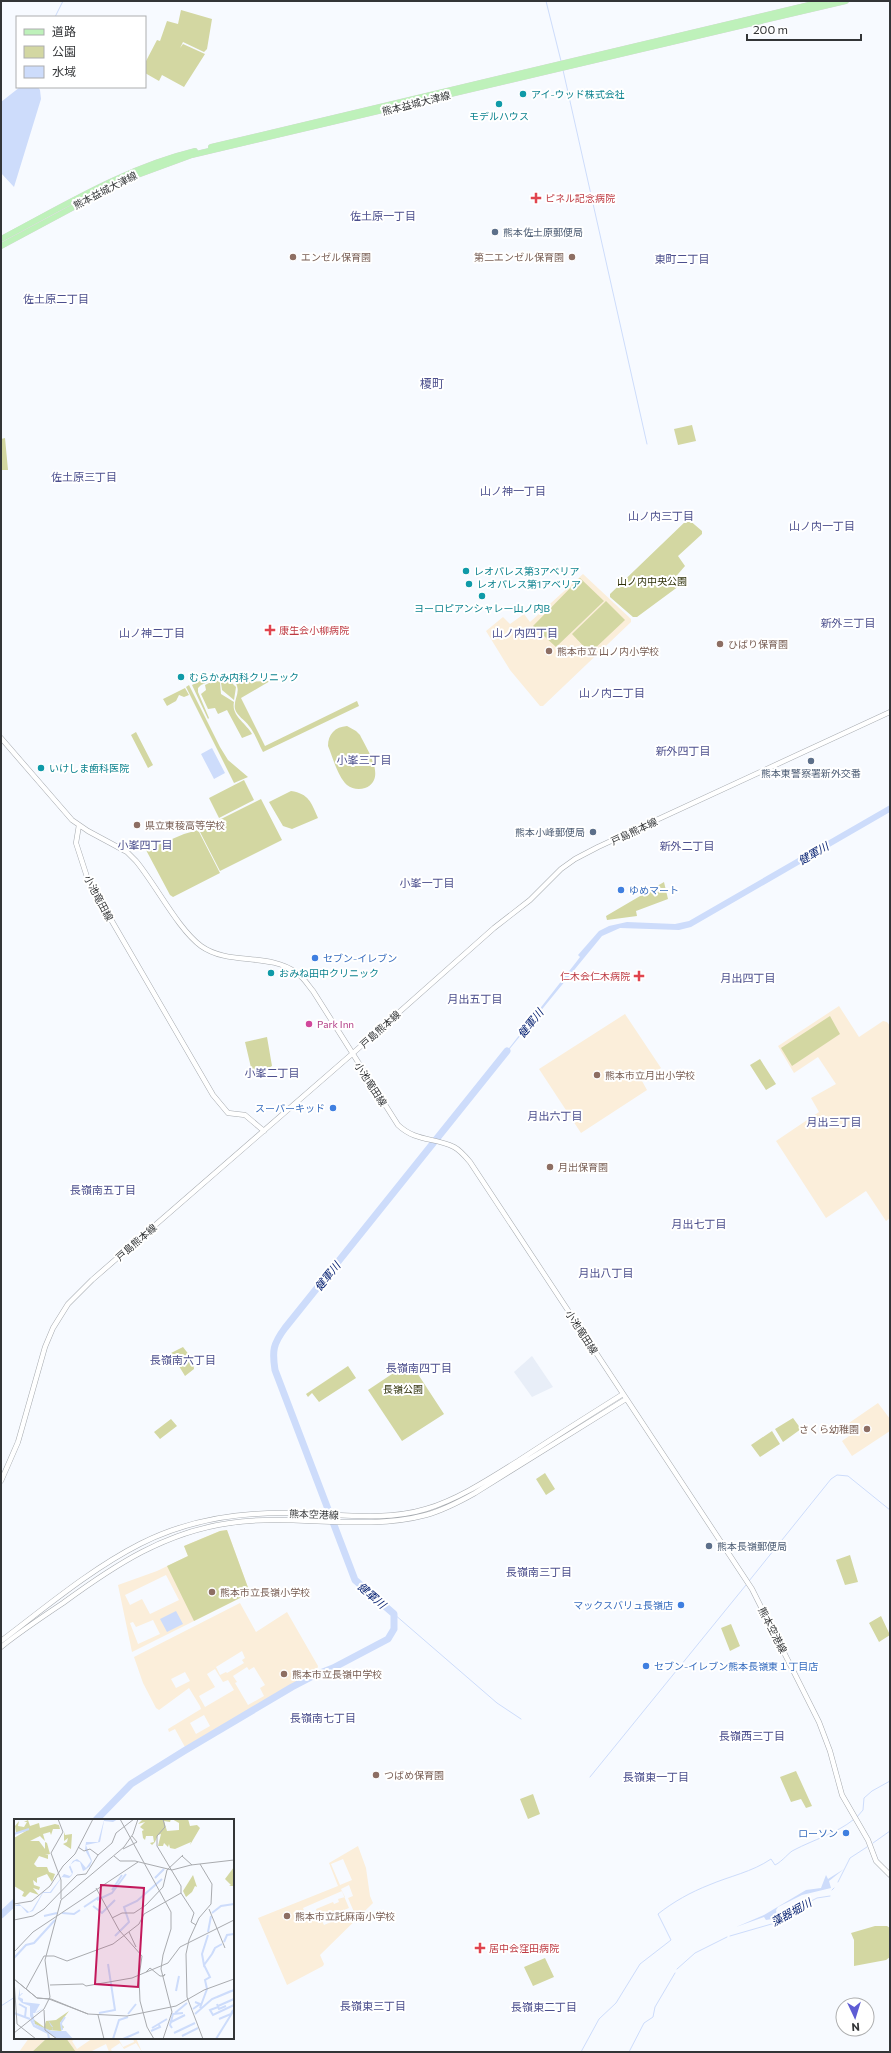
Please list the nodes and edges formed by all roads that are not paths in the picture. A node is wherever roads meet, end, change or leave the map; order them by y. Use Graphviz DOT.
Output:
graph roads {
  1 [pos="825,1"];
  2 [pos="846,1"];
  3 [pos="1,238"];
  4 [pos="1,246"];
  5 [pos="890,712"];
  6 [pos="1,738"];
  7 [pos="79,825"];
  8 [pos="352,1054"];
  9 [pos="264,1131"];
  10 [pos="623,1394"];
  11 [pos="626,1399"];
  12 [pos="1,1482"];
  13 [pos="1,1640"];
  14 [pos="1,1647"];
  15 [pos="890,1875"];
  1 -- 3 [label="main road, 熊本益城大津線"];
  2 -- 4 [label="main road, 熊本益城大津線"];
  5 -- 8 [label="main road, 戸島熊本線"];
  6 -- 7 [label="main road, 小池竜田線"];
  7 -- 8 [label="main road, 小池竜田線"];
  7 -- 9 [label="main road, 小池竜田線"];
  8 -- 9 [label="main road, 戸島熊本線"];
  8 -- 10 [label="main road, 小池竜田線"];
  9 -- 12 [label="main road, 戸島熊本線"];
  10 -- 11 [label="main road, 熊本空港線"];
  10 -- 13 [label="main road, 熊本空港線"];
  11 -- 14 [label="main road, 熊本空港線"];
  11 -- 15 [label="main road, 熊本空港線"];
}
